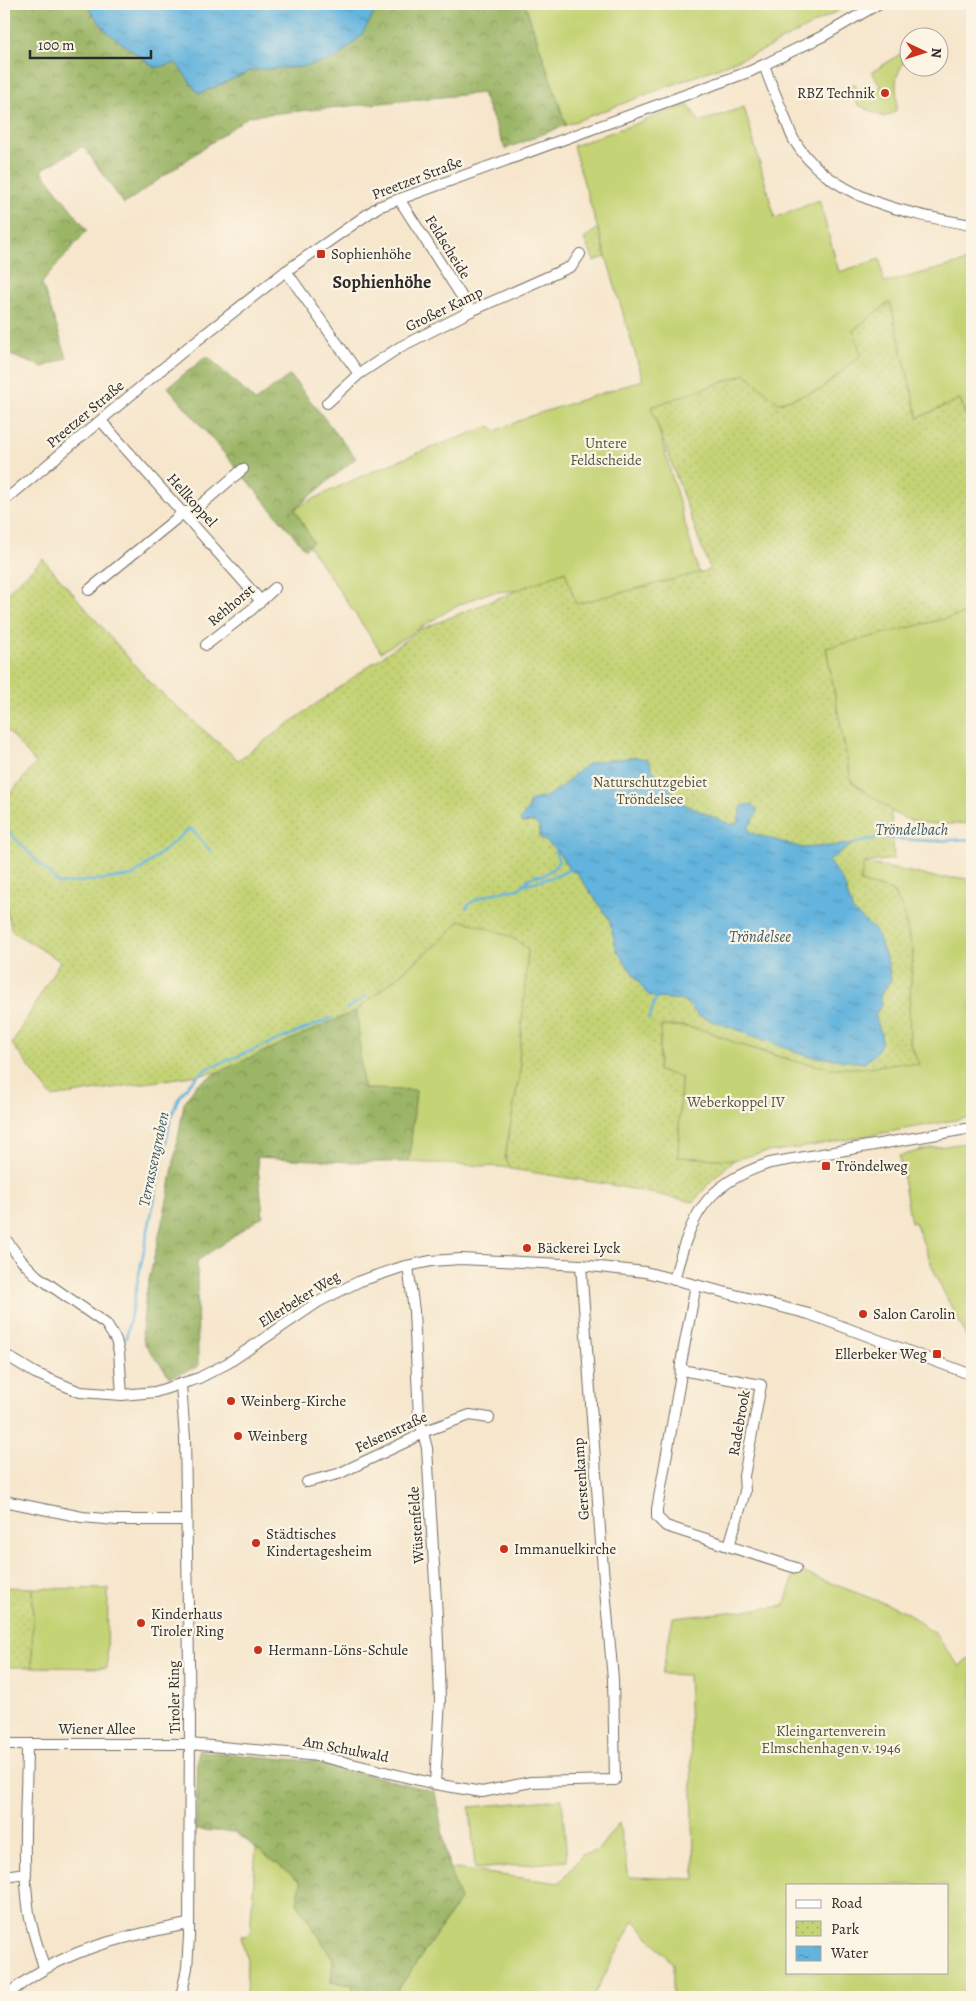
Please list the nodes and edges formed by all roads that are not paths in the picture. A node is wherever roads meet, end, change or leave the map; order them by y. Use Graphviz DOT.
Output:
graph roads {
  1 [pos="878,4"];
  2 [pos="764,65"];
  3 [pos="400,199"];
  4 [pos="972,225"];
  5 [pos="580,254"];
  6 [pos="286,271"];
  7 [pos="471,311"];
  8 [pos="359,374"];
  9 [pos="327,403"];
  10 [pos="101,421"];
  11 [pos="243,469"];
  12 [pos="4,501"];
  13 [pos="182,512"];
  14 [pos="275,588"];
  15 [pos="89,590"];
  16 [pos="260,600"];
  17 [pos="206,644"];
  18 [pos="972,1128"];
  19 [pos="4,1236"];
  20 [pos="581,1265"];
  21 [pos="408,1266"];
  22 [pos="674,1280"];
  23 [pos="696,1285"];
  24 [pos="4,1354"];
  25 [pos="681,1368"];
  26 [pos="972,1375"];
  27 [pos="181,1385"];
  28 [pos="122,1395"];
  29 [pos="489,1418"];
  30 [pos="422,1434"];
  31 [pos="307,1482"];
  32 [pos="4,1501"];
  33 [pos="186,1520"];
  34 [pos="729,1546"];
  35 [pos="796,1568"];
  36 [pos="4,1744"];
  37 [pos="27,1744"];
  38 [pos="190,1744"];
  39 [pos="615,1780"];
  40 [pos="435,1784"];
  41 [pos="26,1873"];
  42 [pos="4,1876"];
  43 [pos="188,1924"];
  44 [pos="44,1968"];
  45 [pos="5,1997"];
  46 [pos="181,1997"];
  1 -- 2 [label="street, Preetzer Straße"];
  2 -- 3 [label="street, Preetzer Straße"];
  2 -- 4 [label="street"];
  3 -- 6 [label="street, Preetzer Straße"];
  3 -- 7 [label="street, Feldscheide"];
  5 -- 7 [label="street, Großer Kamp"];
  6 -- 8 [label="street"];
  6 -- 10 [label="street, Preetzer Straße"];
  7 -- 8 [label="street, Großer Kamp"];
  8 -- 9 [label="street, Großer Kamp"];
  10 -- 12 [label="street, Preetzer Straße"];
  10 -- 13 [label="street, Hellkoppel"];
  11 -- 13 [label="street"];
  13 -- 15 [label="street"];
  13 -- 16 [label="street, Hellkoppel"];
  14 -- 16 [label="street, Rehhorst"];
  16 -- 17 [label="street, Rehhorst"];
  18 -- 22 [label="street"];
  19 -- 28 [label="street"];
  20 -- 21 [label="street, Ellerbeker Weg"];
  20 -- 22 [label="street, Ellerbeker Weg"];
  20 -- 39 [label="street, Gerstenkamp"];
  21 -- 27 [label="street, Ellerbeker Weg"];
  21 -- 30 [label="street, Wüstenfelde"];
  22 -- 23 [label="street, Ellerbeker Weg"];
  23 -- 25 [label="street"];
  23 -- 26 [label="street, Ellerbeker Weg"];
  24 -- 28 [label="street, Ellerbeker Weg"];
  25 -- 34 [label="street"];
  25 -- 34 [label="street, Radebrook"];
  27 -- 28 [label="street, Ellerbeker Weg"];
  27 -- 33 [label="street"];
  29 -- 30 [label="street, Felsenstraße"];
  30 -- 31 [label="street, Felsenstraße"];
  30 -- 40 [label="street, Wüstenfelde"];
  32 -- 33 [label="street"];
  33 -- 38 [label="street, Tiroler Ring"];
  34 -- 35 [label="street"];
  36 -- 37 [label="street, Wiener Allee"];
  37 -- 38 [label="street, Wiener Allee"];
  37 -- 41 [label="street"];
  38 -- 40 [label="street, Am Schulwald"];
  38 -- 43 [label="street, Tiroler Ring"];
  39 -- 40 [label="street, Am Schulwald"];
  41 -- 42 [label="street"];
  41 -- 44 [label="street"];
  43 -- 44 [label="street"];
  43 -- 46 [label="street, Tiroler Ring"];
  44 -- 45 [label="street"];
}
